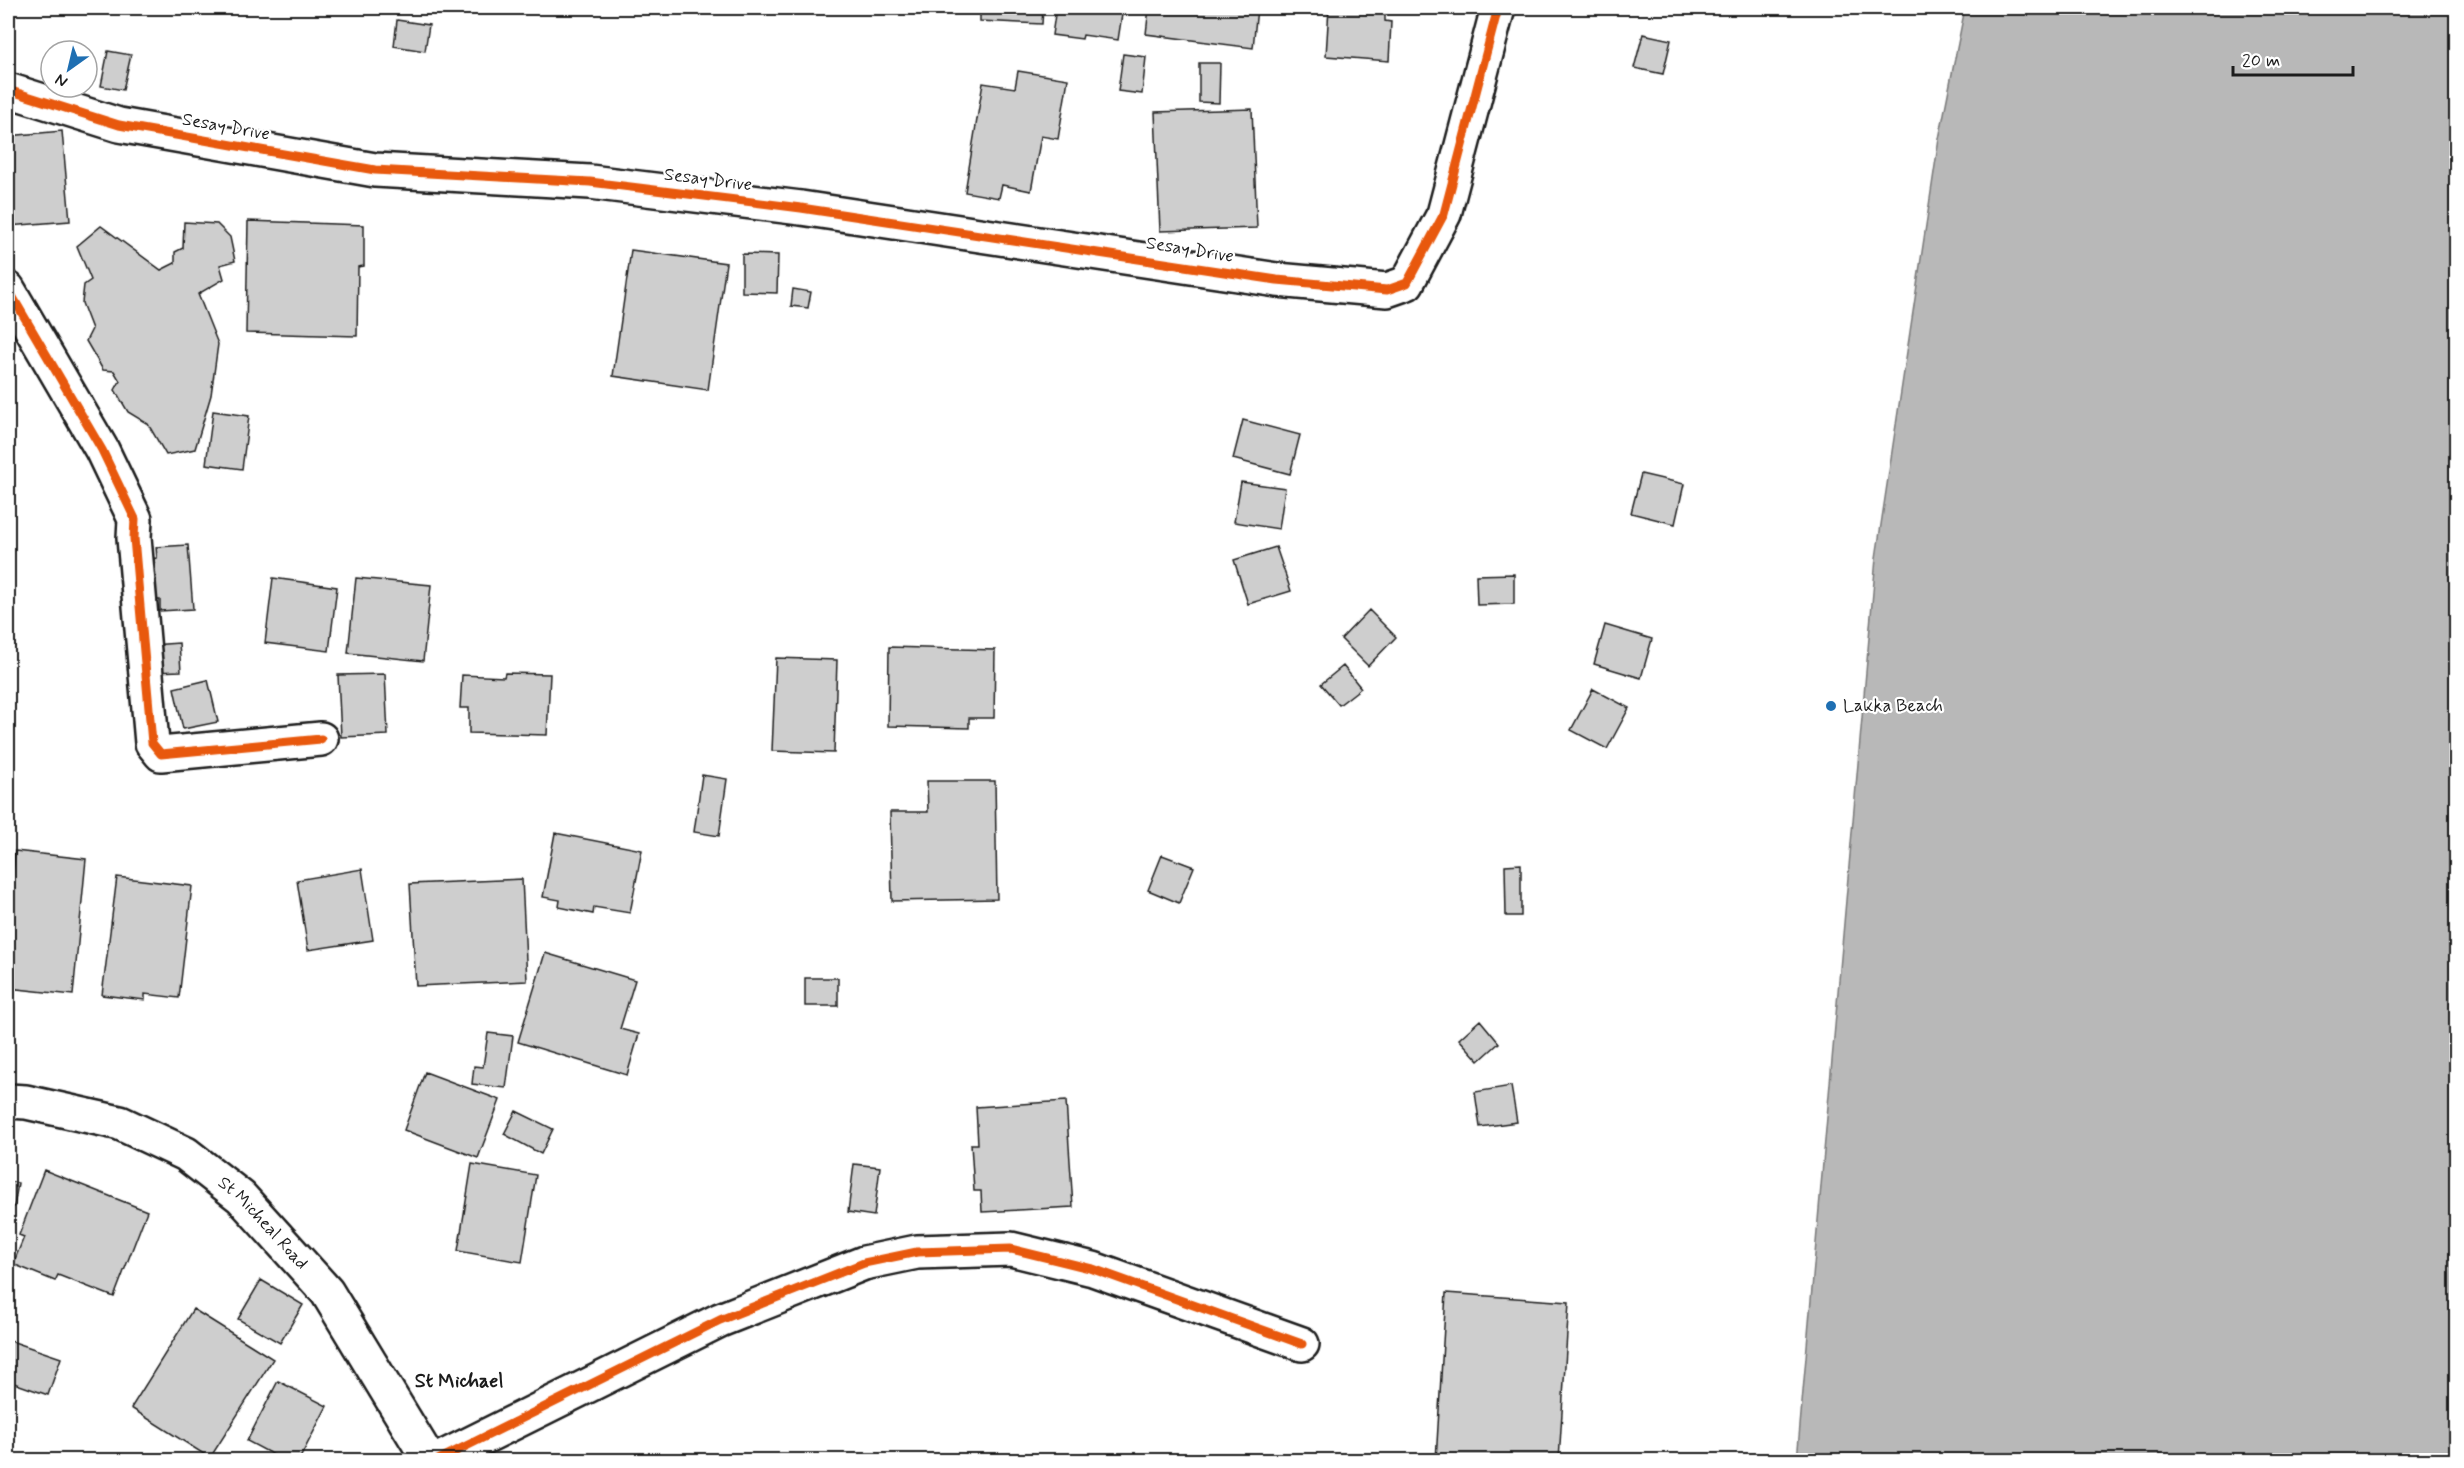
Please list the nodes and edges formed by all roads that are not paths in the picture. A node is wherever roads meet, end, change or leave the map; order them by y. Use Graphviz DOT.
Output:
graph roads {
  1 [pos="1497,8"];
  2 [pos="8,90"];
  3 [pos="8,289"];
  4 [pos="321,738"];
  5 [pos="8,1101"];
  6 [pos="1302,1344"];
  7 [pos="429,1461"];
  8 [pos="438,1461"];
  1 -- 2 [label="street, Sesay Drive"];
  3 -- 4 [label="street"];
  5 -- 7 [label="street, St Micheal Road"];
  6 -- 8 [label="street"];
}
